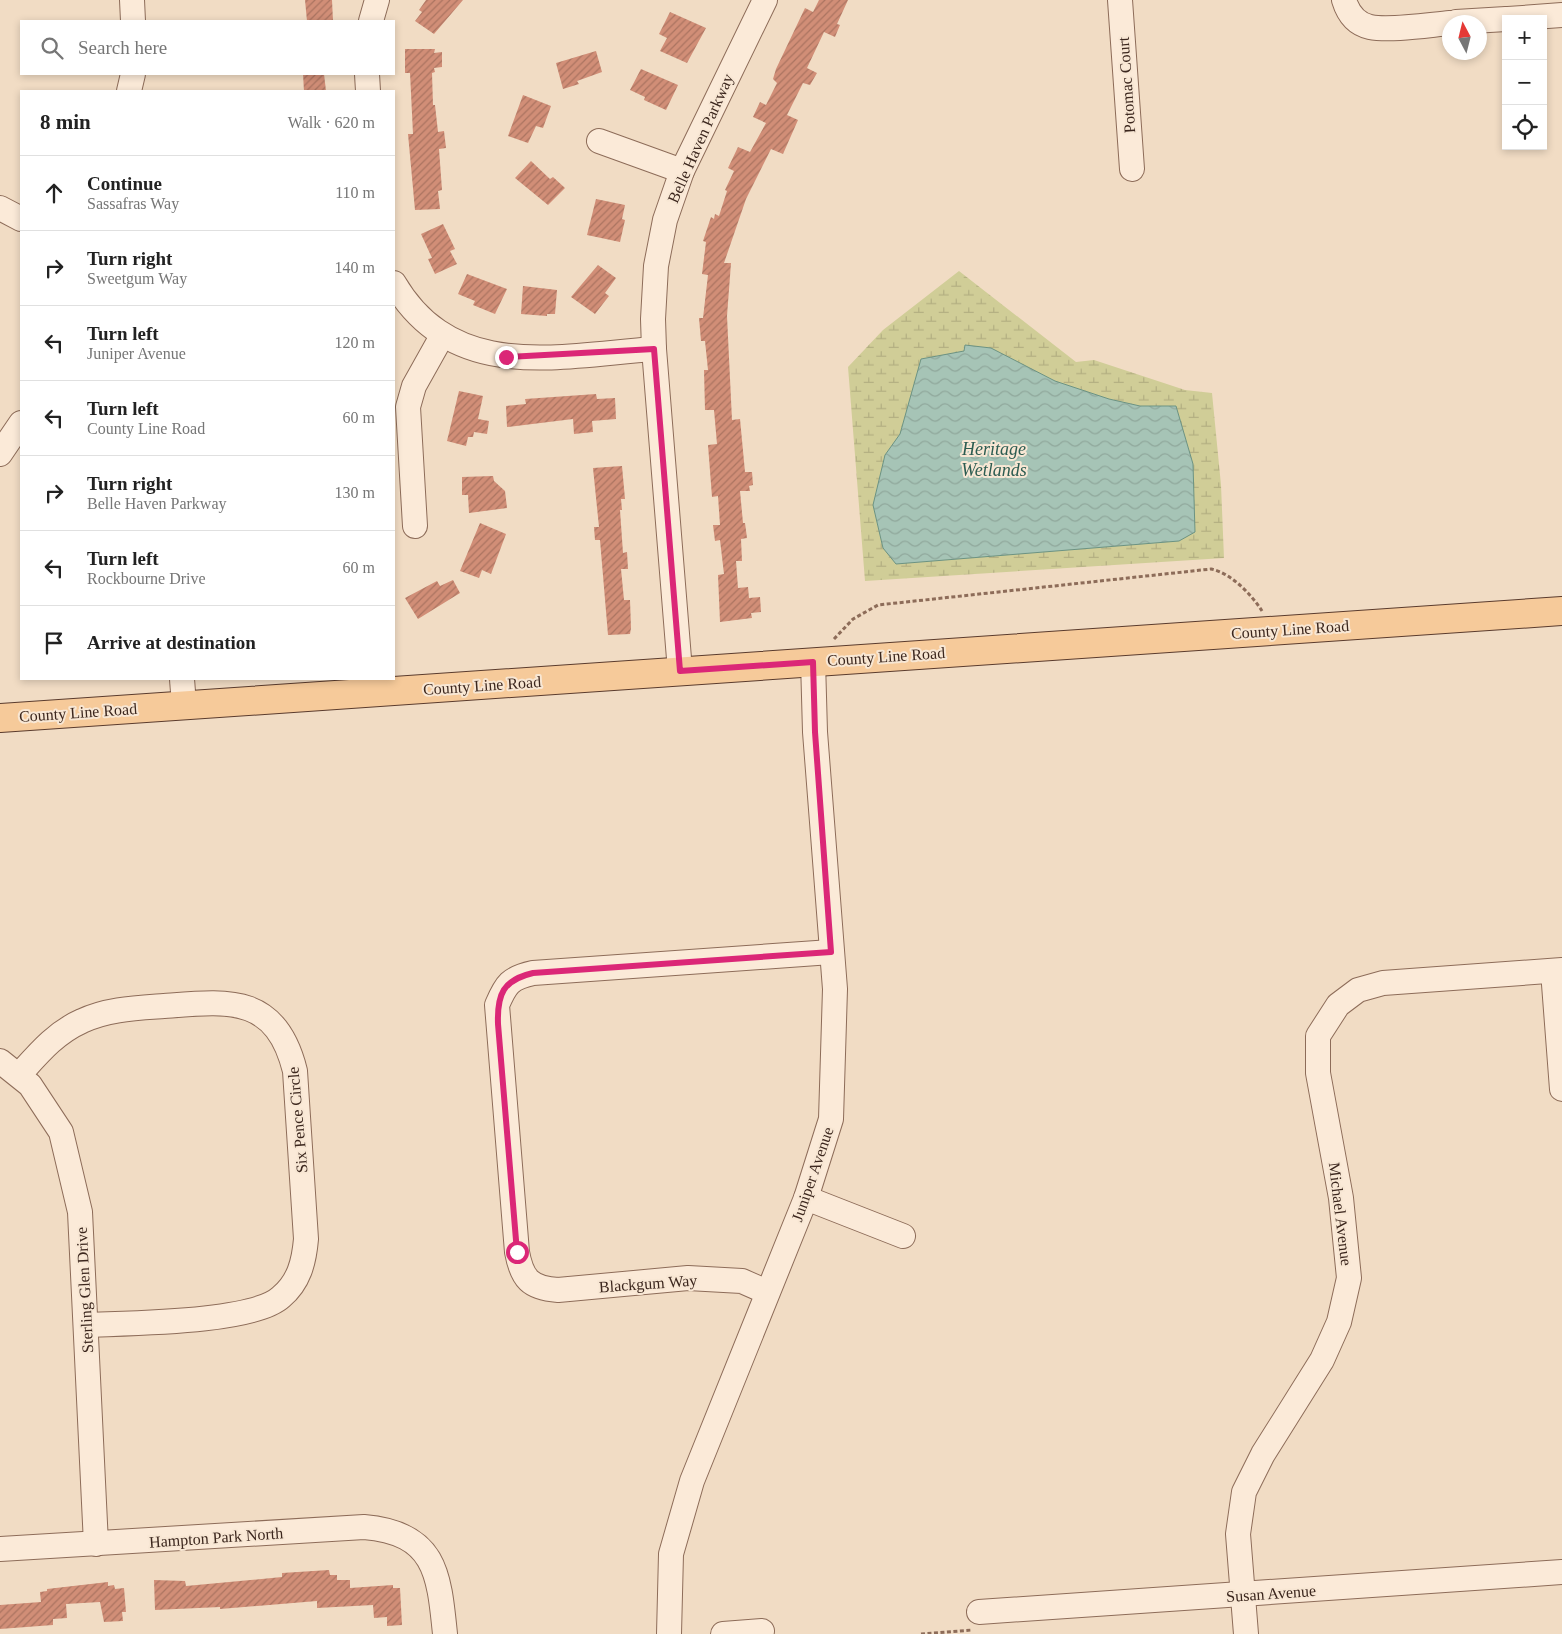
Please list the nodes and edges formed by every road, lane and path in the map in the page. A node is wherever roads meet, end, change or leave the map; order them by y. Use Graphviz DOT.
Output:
graph roads {
  1 [pos="132,0"];
  2 [pos="377,0"];
  3 [pos="765,0"];
  4 [pos="1120,0"];
  5 [pos="1349,9"];
  6 [pos="1562,15"];
  7 [pos="1547,16"];
  8 [pos="1502,19"];
  9 [pos="134,20"];
  10 [pos="371,20"];
  11 [pos="1487,20"];
  12 [pos="1442,23"];
  13 [pos="133,75"];
  14 [pos="366,75"];
  15 [pos="129,90"];
  16 [pos="368,90"];
  17 [pos="600,141"];
  18 [pos="1132,169"];
  19 [pos="682,171"];
  20 [pos="0,208"];
  21 [pos="20,218"];
  22 [pos="395,285"];
  23 [pos="442,336"];
  24 [pos="654,349"];
  25 [pos="20,424"];
  26 [pos="0,454"];
  27 [pos="415,526"];
  28 [pos="1562,611"];
  29 [pos="1274,629"];
  30 [pos="813,662"];
  31 [pos="680,671"];
  32 [pos="183,692"];
  33 [pos="0,718"];
  34 [pos="831,952"];
  35 [pos="1558,971"];
  36 [pos="0,1061"];
  37 [pos="19,1076"];
  38 [pos="1562,1089"];
  39 [pos="806,1198"];
  40 [pos="902,1236"];
  41 [pos="767,1292"];
  42 [pos="86,1326"];
  43 [pos="96,1544"];
  44 [pos="0,1549"];
  45 [pos="1562,1572"];
  46 [pos="1242,1595"];
  47 [pos="979,1612"];
  48 [pos="762,1631"];
  49 [pos="445,1634"];
  50 [pos="668,1634"];
  51 [pos="724,1634"];
  52 [pos="921,1634"];
  53 [pos="1246,1634"];
  1 -- 9 [label="street"];
  2 -- 10 [label="street"];
  3 -- 19 [label="street, Belle Haven Parkway"];
  4 -- 18 [label="street, Potomac Court"];
  5 -- 12 [label="street"];
  6 -- 7 [label="street"];
  8 -- 11 [label="street"];
  13 -- 15 [label="street"];
  14 -- 16 [label="street"];
  17 -- 19 [label="street"];
  19 -- 24 [label="street, Belle Haven Parkway"];
  20 -- 21 [label="street"];
  22 -- 23 [label="street"];
  23 -- 24 [label="street"];
  23 -- 27 [label="street"];
  24 -- 31 [label="street, Belle Haven Parkway"];
  25 -- 26 [label="street"];
  28 -- 29 [label="main road, County Line Road"];
  29 -- 30 [label="main road, County Line Road"];
  29 -- 30 [label="path"];
  30 -- 31 [label="main road, County Line Road"];
  30 -- 34 [label="street, Juniper Avenue"];
  31 -- 32 [label="main road, County Line Road"];
  32 -- 33 [label="main road, County Line Road"];
  34 -- 39 [label="street, Juniper Avenue"];
  34 -- 41 [label="street, Blackgum Way"];
  35 -- 38 [label="street"];
  35 -- 46 [label="street, Michael Avenue"];
  36 -- 37 [label="street, Sterling Glen Drive"];
  37 -- 42 [label="street, Sterling Glen Drive"];
  37 -- 42 [label="street, Six Pence Circle"];
  39 -- 40 [label="street"];
  39 -- 41 [label="street, Juniper Avenue"];
  41 -- 50 [label="street, Juniper Avenue"];
  42 -- 43 [label="street, Sterling Glen Drive"];
  43 -- 44 [label="street, Hampton Park North"];
  43 -- 49 [label="street, Hampton Park North"];
  45 -- 46 [label="street, Susan Avenue"];
  46 -- 47 [label="street, Susan Avenue"];
  46 -- 53 [label="street, Michael Avenue"];
  47 -- 52 [label="path"];
  48 -- 51 [label="street"];
}
